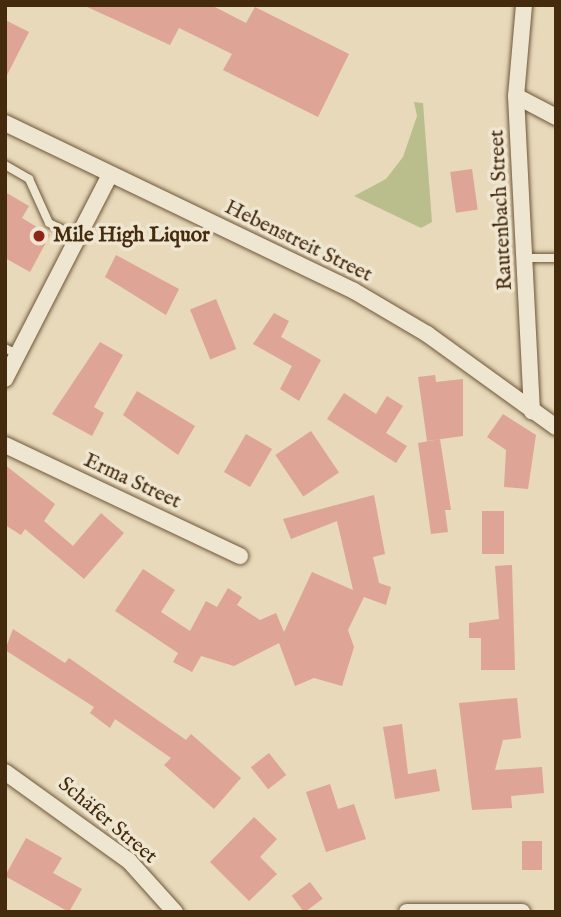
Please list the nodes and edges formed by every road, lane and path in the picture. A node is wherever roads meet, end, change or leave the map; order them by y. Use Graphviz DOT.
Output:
graph roads {
  1 [pos="523,5"];
  2 [pos="516,96"];
  3 [pos="556,117"];
  4 [pos="5,123"];
  5 [pos="5,165"];
  6 [pos="110,175"];
  7 [pos="78,237"];
  8 [pos="526,258"];
  9 [pos="556,258"];
  10 [pos="12,351"];
  11 [pos="5,379"];
  12 [pos="532,412"];
  13 [pos="556,427"];
  14 [pos="5,445"];
  15 [pos="240,556"];
  16 [pos="5,772"];
  17 [pos="175,912"];
  18 [pos="407,912"];
  19 [pos="522,912"];
  1 -- 2 [label="street, Rautenbach Street"];
  2 -- 3 [label="street"];
  2 -- 8 [label="street, Rautenbach Street"];
  4 -- 6 [label="street, Hebenstreit Street"];
  5 -- 7 [label="lane"];
  6 -- 7 [label="street"];
  6 -- 12 [label="street, Hebenstreit Street"];
  7 -- 10 [label="street"];
  8 -- 9 [label="lane"];
  8 -- 12 [label="street, Rautenbach Street"];
  10 -- 11 [label="street"];
  12 -- 13 [label="street, Hebenstreit Street"];
  14 -- 15 [label="street, Erma Street"];
  16 -- 17 [label="street, Schäfer Street"];
  18 -- 19 [label="street"];
}
